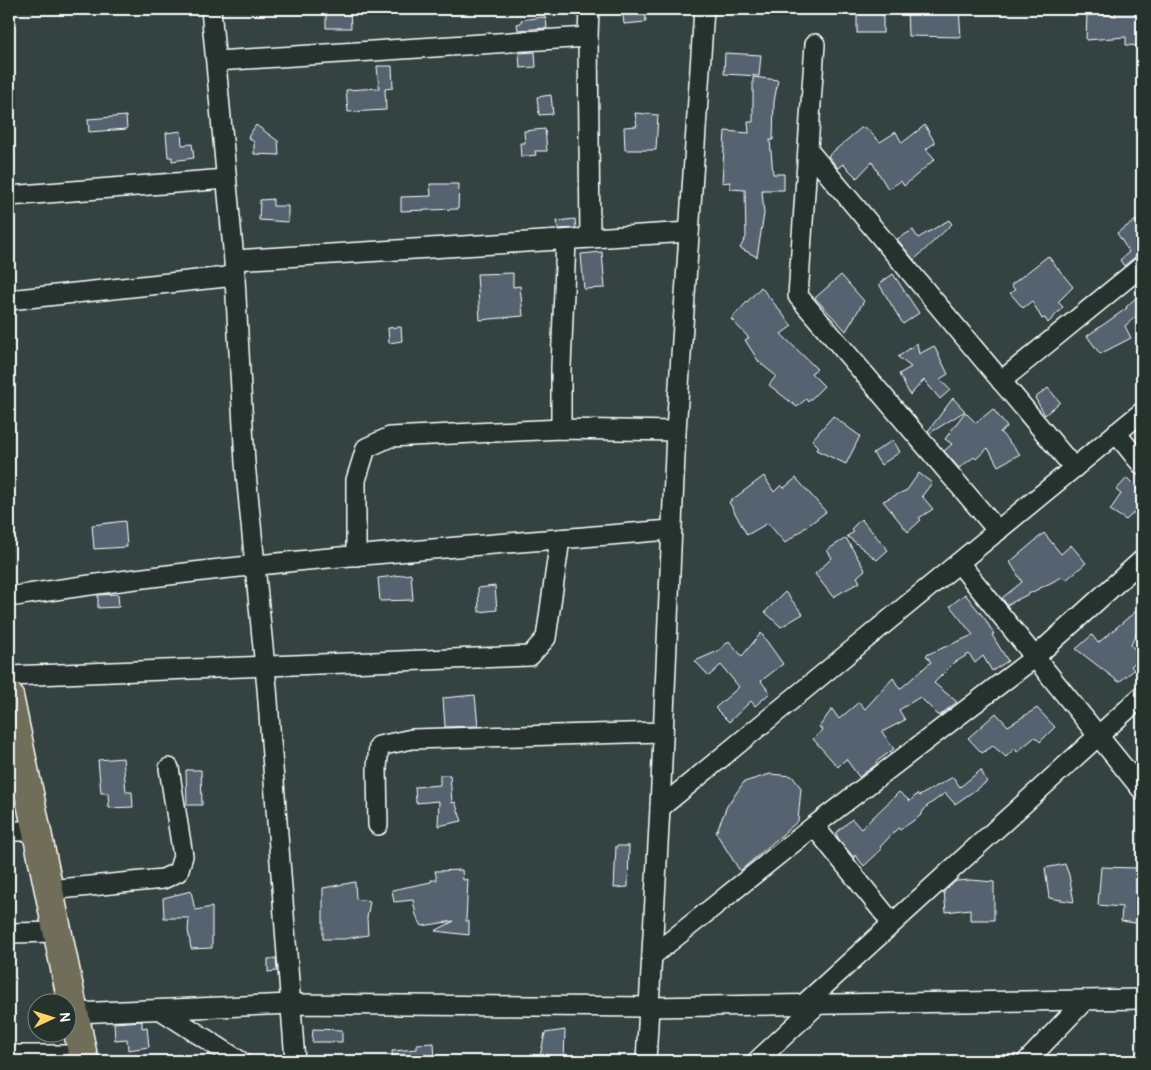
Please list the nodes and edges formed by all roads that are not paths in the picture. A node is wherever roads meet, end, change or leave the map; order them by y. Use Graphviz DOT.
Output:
graph roads {
  1 [pos="211,9"];
  2 [pos="589,9"];
  3 [pos="704,9"];
  4 [pos="588,37"];
  5 [pos="815,44"];
  6 [pos="217,61"];
  7 [pos="808,150"];
  8 [pos="226,178"];
  9 [pos="9,196"];
  10 [pos="689,232"];
  11 [pos="590,238"];
  12 [pos="566,240"];
  13 [pos="1142,266"];
  14 [pos="235,268"];
  15 [pos="9,300"];
  16 [pos="1001,381"];
  17 [pos="1142,412"];
  18 [pos="561,429"];
  19 [pos="676,431"];
  20 [pos="1116,433"];
  21 [pos="1142,465"];
  22 [pos="1074,468"];
  23 [pos="671,530"];
  24 [pos="998,531"];
  25 [pos="560,539"];
  26 [pos="356,556"];
  27 [pos="1142,560"];
  28 [pos="959,563"];
  29 [pos="255,566"];
  30 [pos="9,597"];
  31 [pos="1034,658"];
  32 [pos="264,665"];
  33 [pos="9,676"];
  34 [pos="9,696"];
  35 [pos="1142,696"];
  36 [pos="662,732"];
  37 [pos="1098,735"];
  38 [pos="170,768"];
  39 [pos="1142,790"];
  40 [pos="660,808"];
  41 [pos="378,825"];
  42 [pos="814,826"];
  43 [pos="9,831"];
  44 [pos="37,831"];
  45 [pos="49,890"];
  46 [pos="892,923"];
  47 [pos="58,932"];
  48 [pos="9,933"];
  49 [pos="652,956"];
  50 [pos="70,992"];
  51 [pos="1142,999"];
  52 [pos="1085,1000"];
  53 [pos="292,1004"];
  54 [pos="810,1004"];
  55 [pos="650,1007"];
  56 [pos="161,1010"];
  57 [pos="78,1013"];
  58 [pos="78,1033"];
  59 [pos="9,1055"];
  60 [pos="83,1058"];
  61 [pos="240,1061"];
  62 [pos="295,1061"];
  63 [pos="646,1061"];
  64 [pos="757,1061"];
  65 [pos="1027,1061"];
  1 -- 6 [label="street"];
  2 -- 4 [label="street"];
  3 -- 10 [label="street"];
  4 -- 6 [label="street"];
  4 -- 11 [label="street"];
  5 -- 7 [label="street"];
  6 -- 8 [label="street"];
  7 -- 16 [label="street"];
  7 -- 24 [label="street"];
  8 -- 9 [label="street"];
  8 -- 14 [label="street"];
  10 -- 11 [label="street"];
  10 -- 19 [label="street"];
  11 -- 12 [label="street"];
  12 -- 14 [label="street"];
  12 -- 18 [label="street"];
  13 -- 16 [label="street"];
  14 -- 15 [label="street"];
  14 -- 29 [label="street"];
  16 -- 22 [label="street"];
  17 -- 20 [label="street"];
  18 -- 19 [label="street"];
  18 -- 26 [label="street"];
  19 -- 23 [label="street"];
  20 -- 21 [label="street"];
  20 -- 22 [label="street"];
  22 -- 24 [label="street"];
  23 -- 25 [label="street"];
  23 -- 36 [label="street"];
  24 -- 28 [label="street"];
  25 -- 26 [label="street"];
  25 -- 32 [label="street"];
  26 -- 29 [label="street"];
  27 -- 31 [label="street"];
  28 -- 31 [label="street"];
  28 -- 40 [label="street"];
  29 -- 30 [label="street"];
  29 -- 32 [label="street"];
  31 -- 37 [label="street"];
  31 -- 42 [label="street"];
  32 -- 33 [label="street"];
  32 -- 53 [label="street"];
  34 -- 44 [label="main road"];
  35 -- 37 [label="street"];
  36 -- 40 [label="street"];
  36 -- 41 [label="street"];
  37 -- 39 [label="street"];
  37 -- 46 [label="street"];
  38 -- 45 [label="street"];
  40 -- 49 [label="street"];
  42 -- 46 [label="street"];
  42 -- 49 [label="street"];
  43 -- 44 [label="street"];
  44 -- 45 [label="main road"];
  45 -- 47 [label="main road"];
  46 -- 54 [label="street"];
  47 -- 48 [label="street"];
  47 -- 50 [label="main road"];
  49 -- 55 [label="street"];
  51 -- 52 [label="street"];
  52 -- 54 [label="street"];
  52 -- 65 [label="street"];
  53 -- 55 [label="street"];
  53 -- 56 [label="street"];
  53 -- 62 [label="street"];
  54 -- 55 [label="street"];
  54 -- 64 [label="street"];
  55 -- 63 [label="street"];
  56 -- 57 [label="street"];
  56 -- 61 [label="street"];
  58 -- 60 [label="main road"];
  59 -- 60 [label="street"];
}
